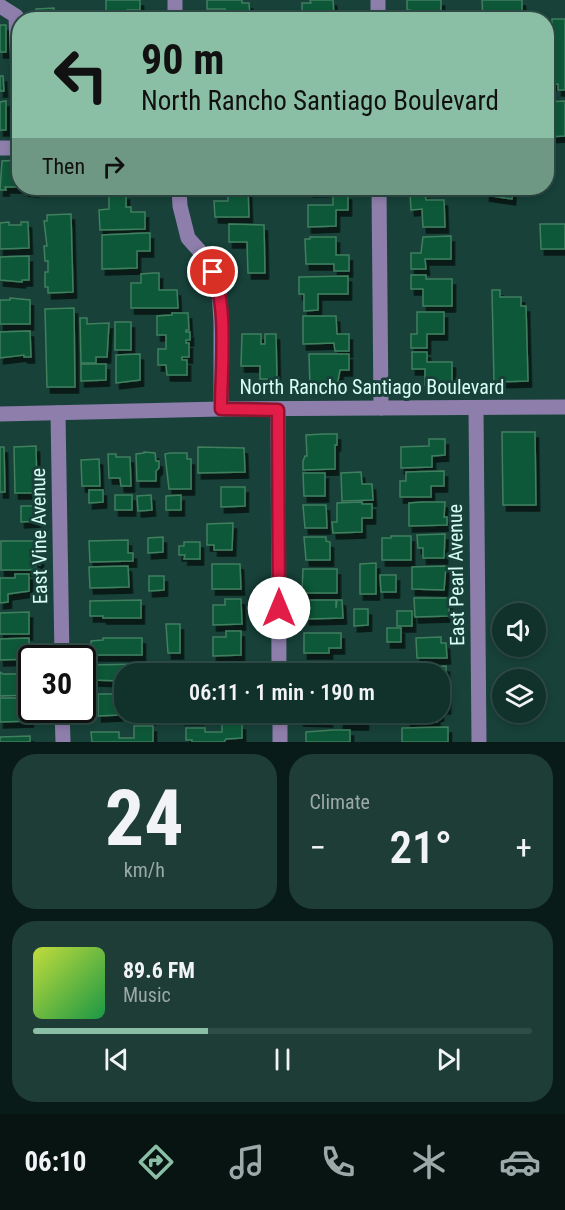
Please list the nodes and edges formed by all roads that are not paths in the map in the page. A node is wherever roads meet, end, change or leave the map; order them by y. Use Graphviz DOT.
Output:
graph roads {
  1 [pos="179,195"];
  2 [pos="379,195"];
  3 [pos="565,407"];
  4 [pos="381,408"];
  5 [pos="476,408"];
  6 [pos="221,409"];
  7 [pos="278,410"];
  8 [pos="58,413"];
  9 [pos="0,414"];
  10 [pos="62,645"];
  11 [pos="279,663"];
  12 [pos="62,723"];
  13 [pos="280,723"];
  14 [pos="63,742"];
  15 [pos="280,742"];
  16 [pos="479,742"];
  1 -- 6 [label="street"];
  2 -- 4 [label="street"];
  3 -- 5 [label="street, North Rancho Santiago Boulevard"];
  4 -- 5 [label="street, North Rancho Santiago Boulevard"];
  4 -- 7 [label="street, North Rancho Santiago Boulevard"];
  5 -- 16 [label="street, East Pearl Avenue"];
  6 -- 7 [label="street, North Rancho Santiago Boulevard"];
  6 -- 8 [label="street, North Rancho Santiago Boulevard"];
  7 -- 11 [label="street"];
  8 -- 9 [label="street, North Rancho Santiago Boulevard"];
  8 -- 10 [label="street, East Vine Avenue"];
  12 -- 14 [label="street"];
  13 -- 15 [label="street"];
}
